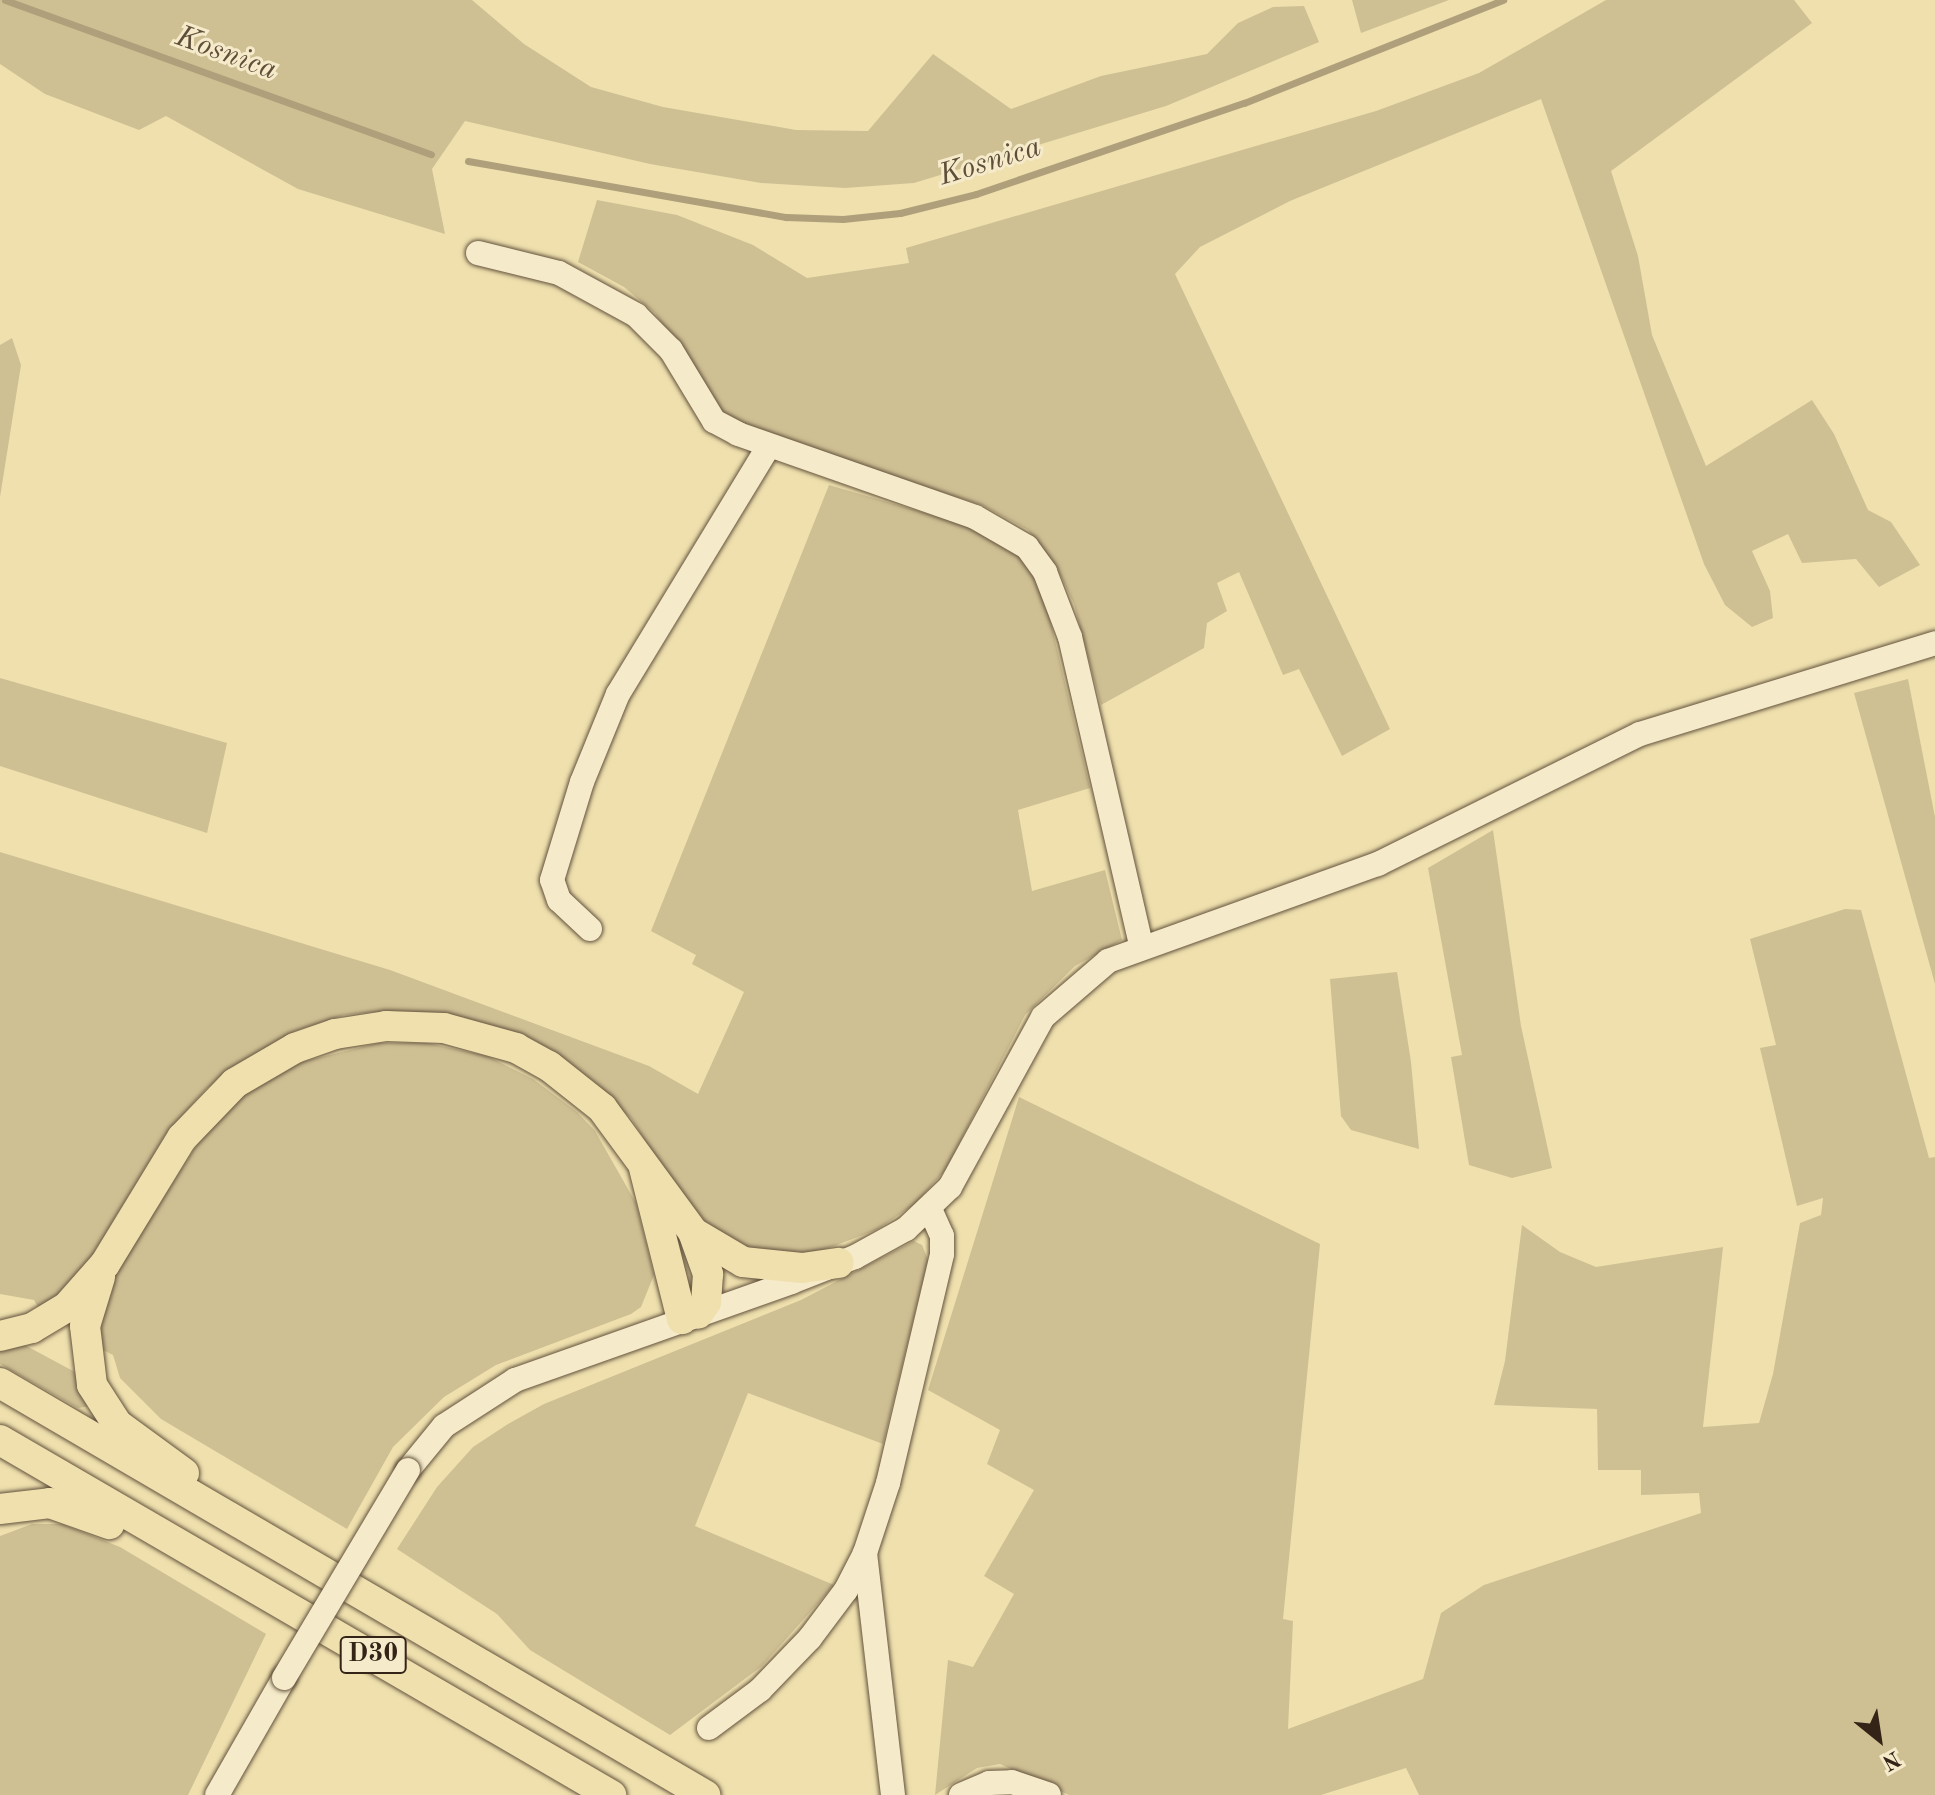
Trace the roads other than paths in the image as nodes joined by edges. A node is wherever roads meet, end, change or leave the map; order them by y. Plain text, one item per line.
1 (478, 253) dead end
2 (769, 446) junction
3 (1935, 643) edge
4 (590, 929) dead end
5 (1141, 945) junction
6 (643, 1162) junction
7 (930, 1209) junction
8 (693, 1232) junction
9 (839, 1263) junction
10 (105, 1264) junction
11 (690, 1316) junction
12 (0, 1336) edge
13 (0, 1383) edge
14 (0, 1440) edge
15 (0, 1509) edge
16 (214, 1509) junction
17 (865, 1553) junction
18 (206, 1557) junction
19 (709, 1728) dead end
20 (217, 1795) edge
21 (611, 1795) edge
22 (705, 1795) edge
23 (893, 1795) edge
24 (961, 1795) edge
25 (1049, 1795) edge

1 - 2 street
2 - 4 street
2 - 5 street
3 - 5 street
5 - 7 street
6 - 8 main road
6 - 10 main road
6 - 11 main road
7 - 9 street
7 - 17 street
8 - 9 main road
8 - 11 main road
9 - 11 street
10 - 12 main road
10 - 16 main road
11 - 20 street, bridge
13 - 16 main road, D30
14 - 18 main road, D30
15 - 18 main road
16 - 22 main road, D30
17 - 19 street
17 - 23 street
18 - 21 main road, D30
24 - 25 street

